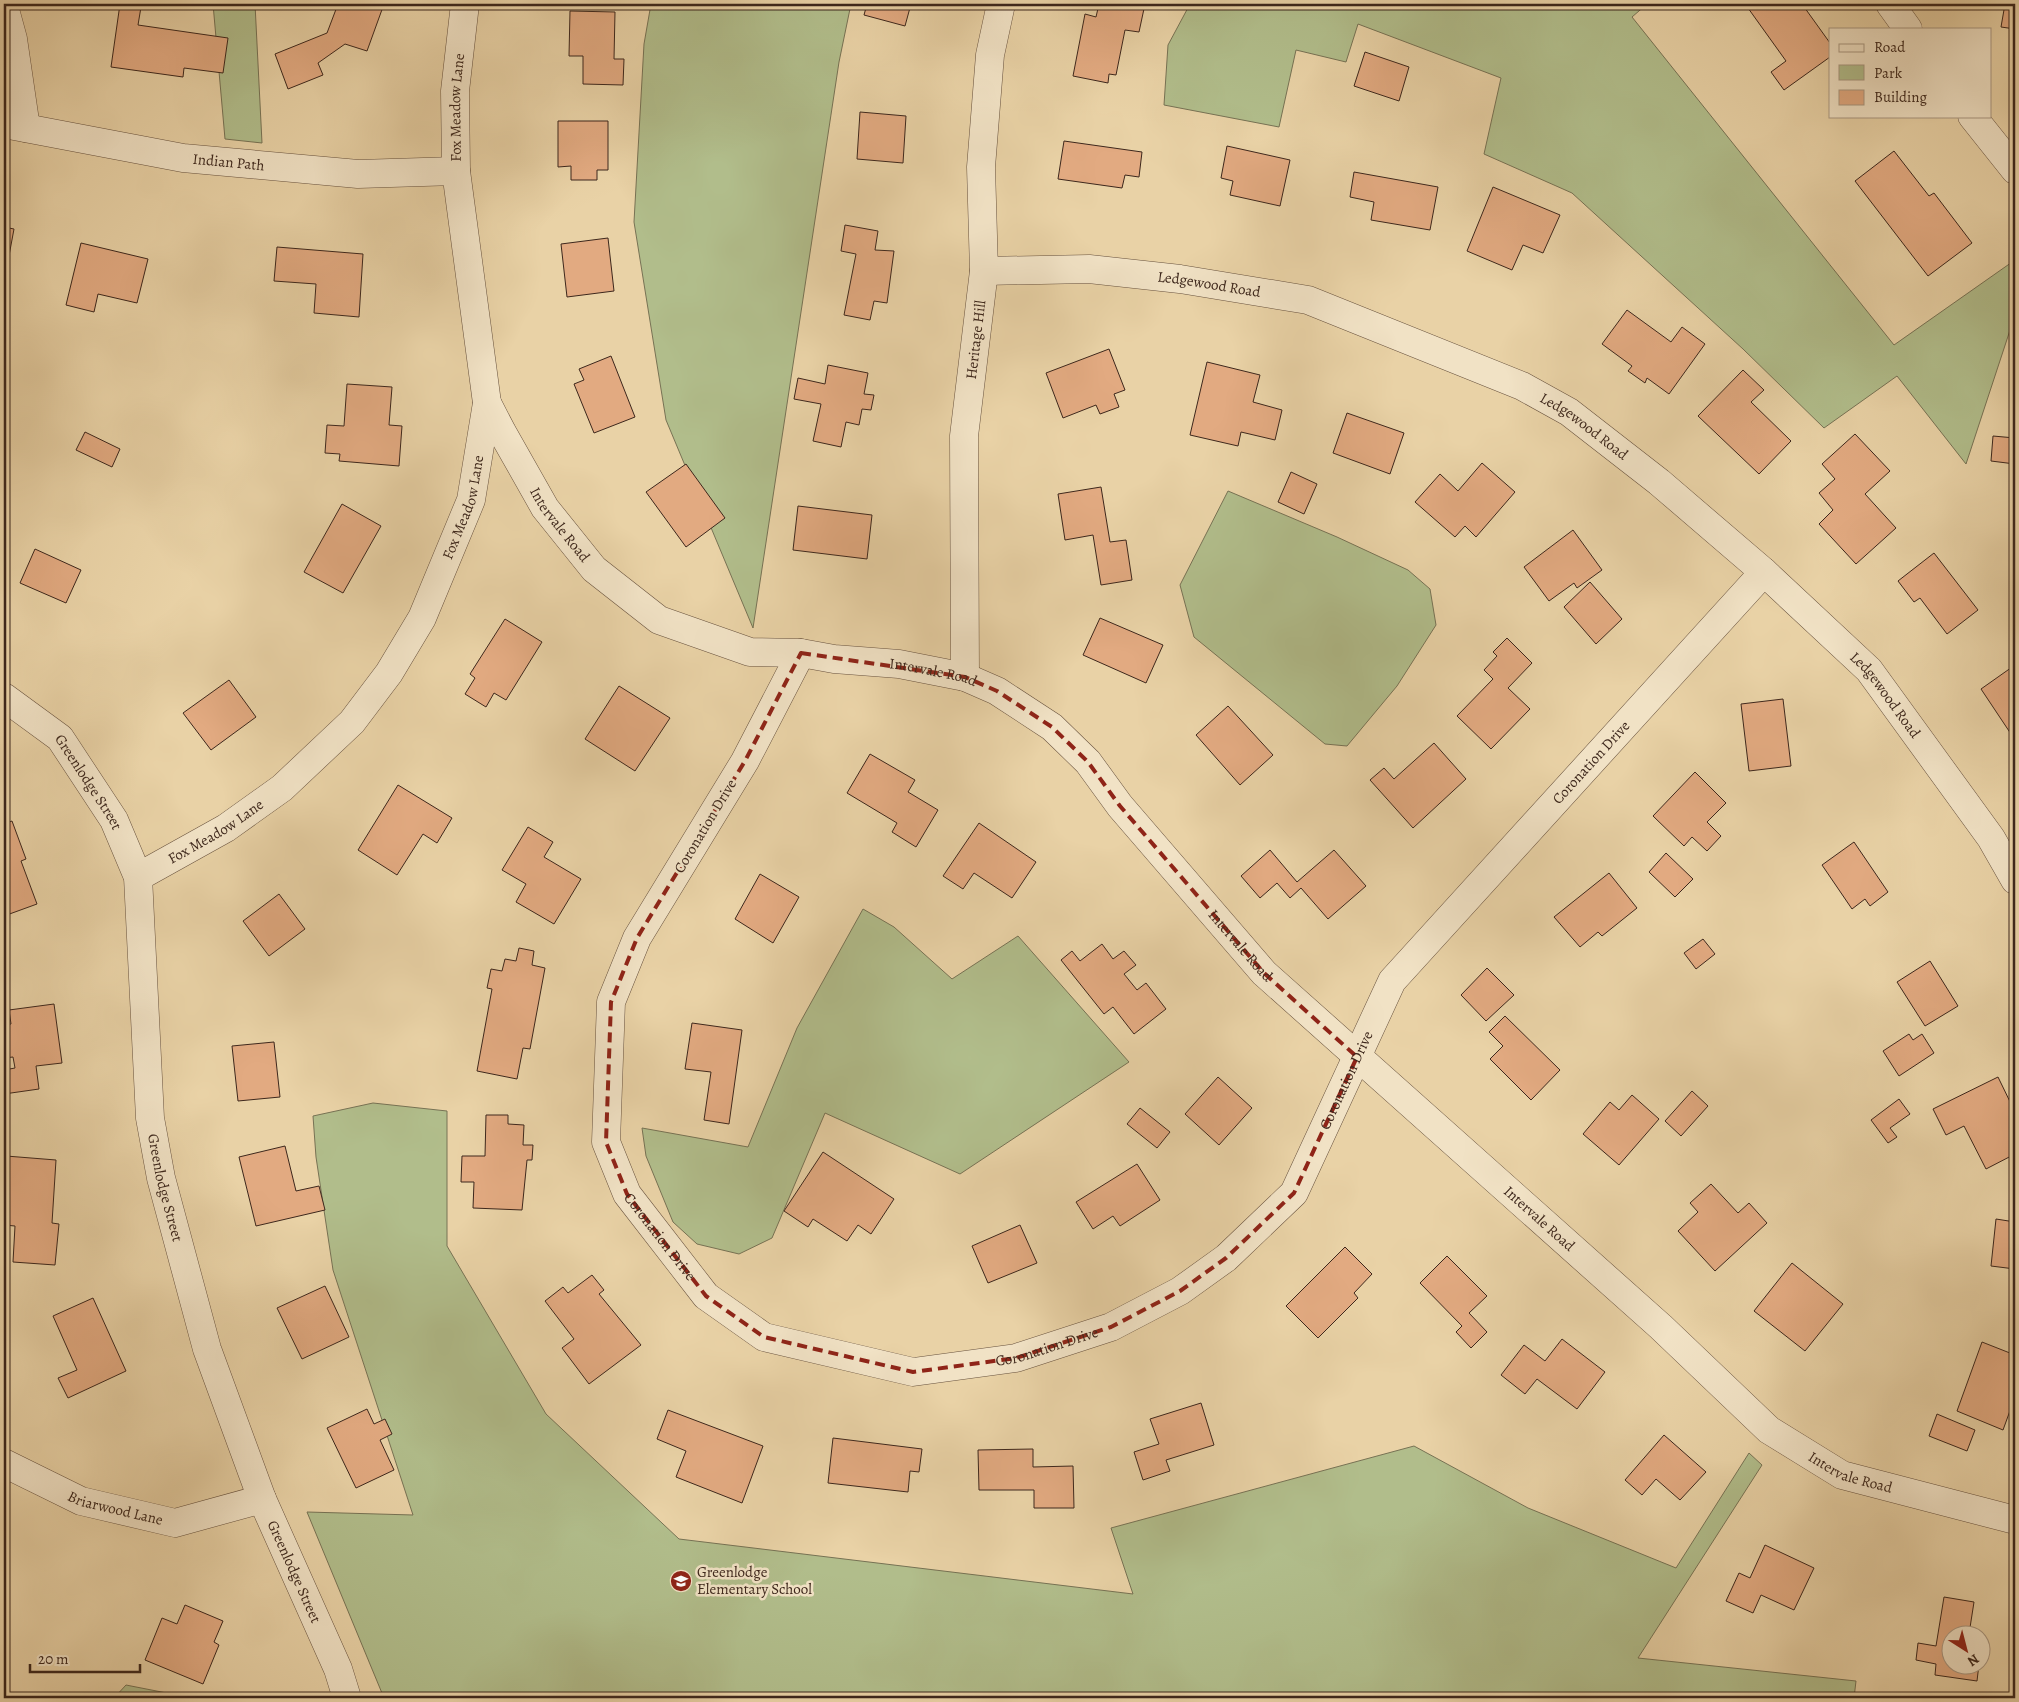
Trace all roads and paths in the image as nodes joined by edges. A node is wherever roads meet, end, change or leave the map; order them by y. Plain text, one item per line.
1 (465, 4) edge
2 (1000, 4) edge
3 (1890, 4) edge
4 (4, 6) edge
5 (1907, 28) edge
6 (1974, 118) edge
7 (15, 126) edge
8 (456, 170) junction
9 (2015, 170) edge
10 (984, 271) junction
11 (487, 403) junction
12 (1764, 572) junction
13 (801, 653) junction
14 (965, 677) junction
15 (4, 697) edge
16 (138, 877) junction
17 (2015, 880) edge
18 (1357, 1057) junction
19 (4, 1463) edge
20 (262, 1499) junction
21 (2015, 1520) edge
22 (347, 1698) edge

1 - 8 street, Fox Meadow Lane
2 - 10 street, Heritage Hill
3 - 5 street
4 - 7 street
6 - 9 street
7 - 8 street, Indian Path
8 - 11 street, Fox Meadow Lane
10 - 12 street, Ledgewood Road
10 - 14 street, Heritage Hill
11 - 13 street, Intervale Road
11 - 16 street, Fox Meadow Lane
12 - 17 street, Ledgewood Road
12 - 18 street, Coronation Drive
13 - 14 street, Intervale Road
13 - 18 street, Coronation Drive
14 - 18 street, Intervale Road
15 - 16 street, Greenlodge Street
16 - 20 street, Greenlodge Street
18 - 21 street, Intervale Road
19 - 20 street, Briarwood Lane
20 - 22 street, Greenlodge Street

